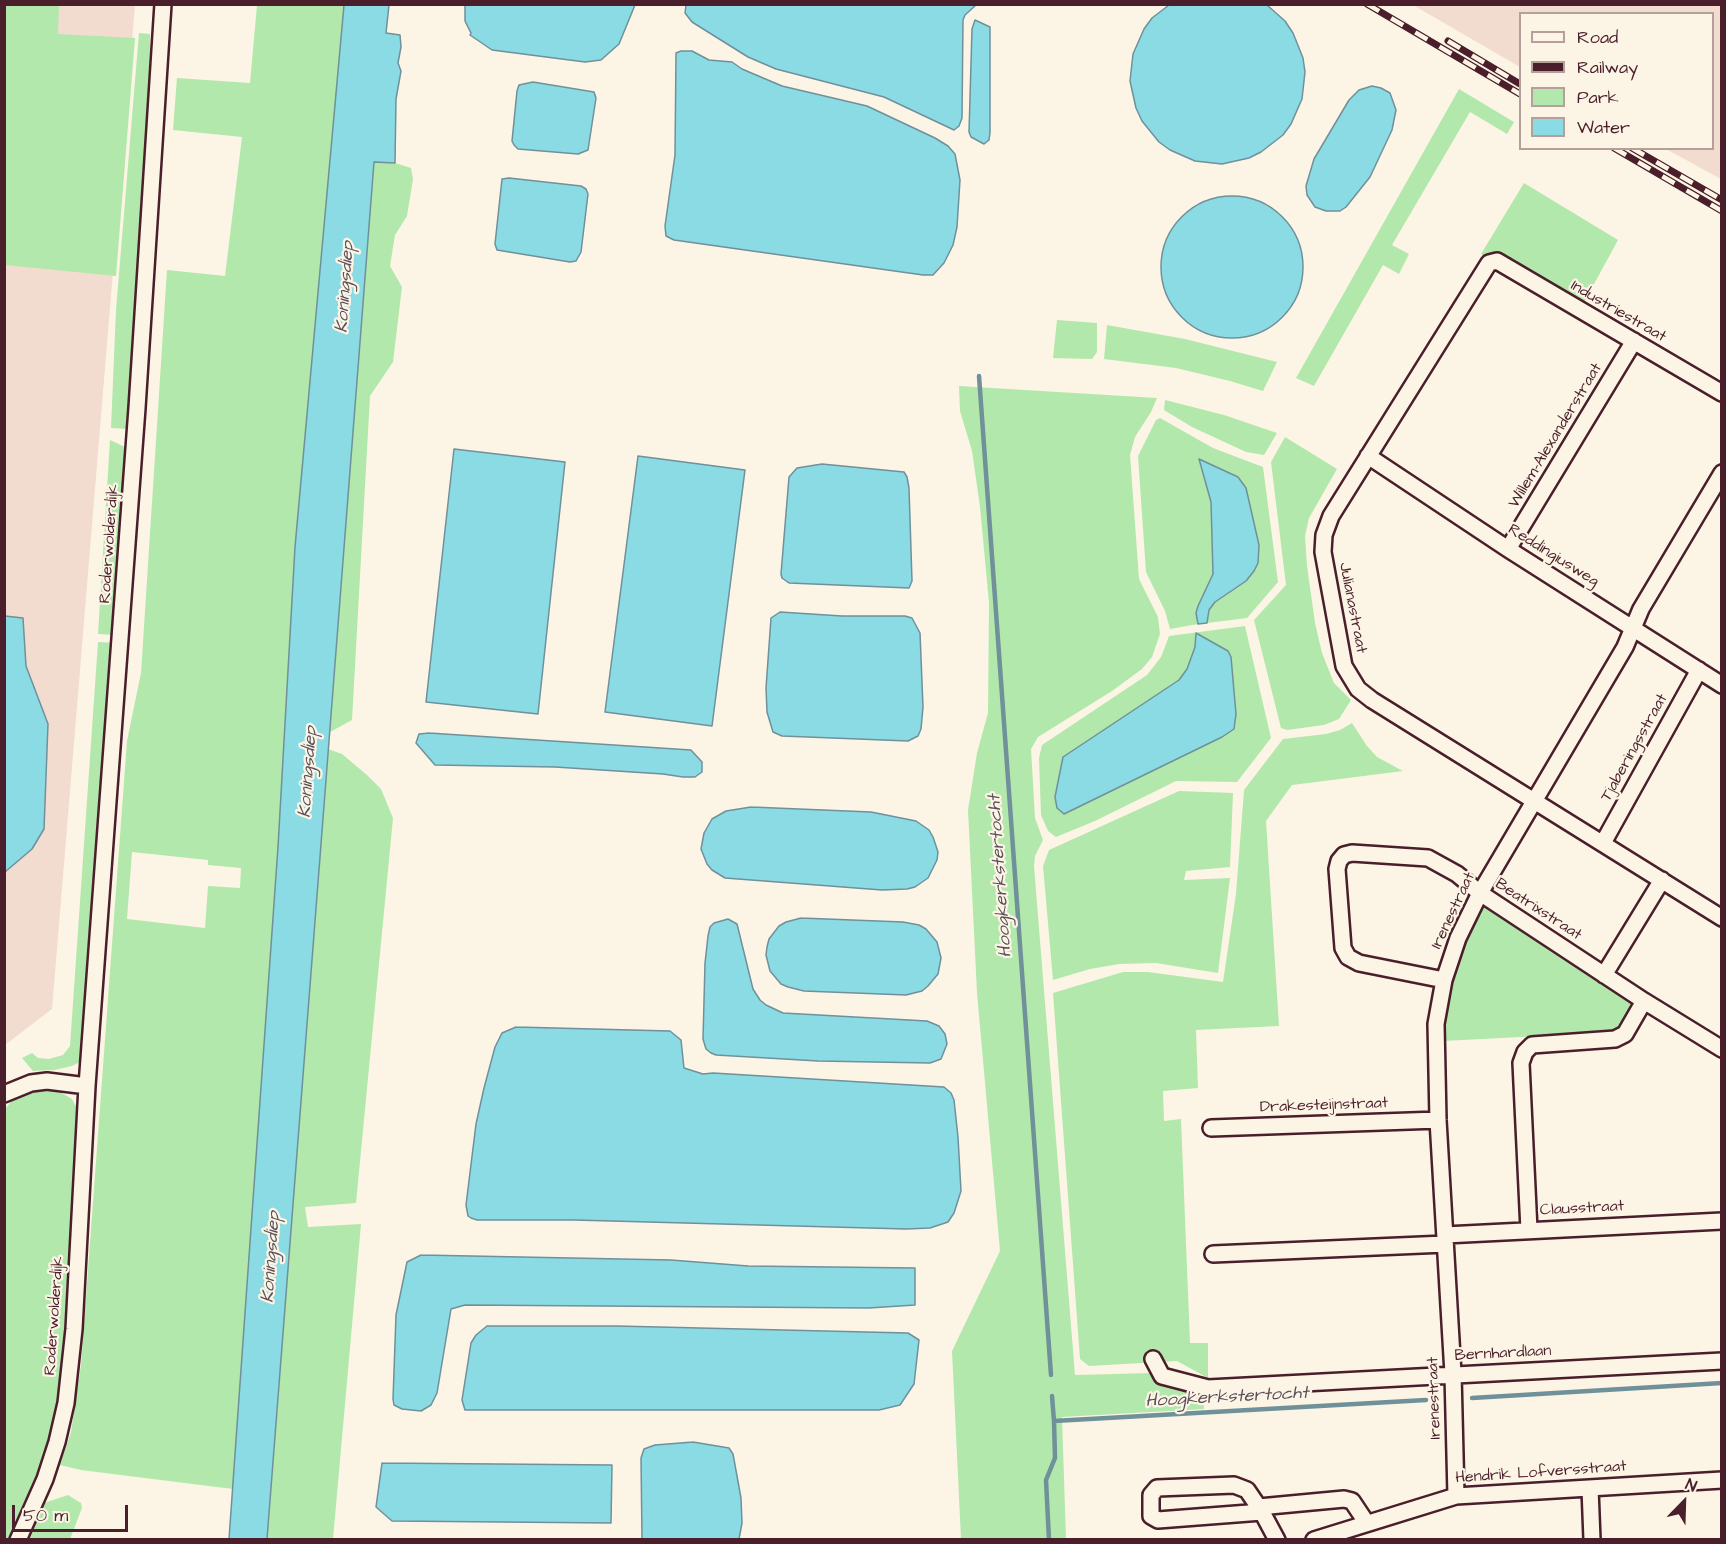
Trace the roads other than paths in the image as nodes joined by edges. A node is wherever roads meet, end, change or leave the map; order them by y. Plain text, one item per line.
1 (163, 4) edge
2 (1497, 261) joint
3 (1634, 342) junction
4 (1722, 393) edge
5 (1368, 456) junction
6 (1722, 473) edge
7 (1508, 549) junction
8 (1633, 628) junction
9 (1699, 670) junction
10 (1722, 685) edge
11 (1533, 800) junction
12 (1603, 843) junction
13 (1662, 880) junction
14 (1480, 893) junction
15 (1722, 918) edge
16 (1604, 975) junction
17 (1444, 980) junction
18 (1644, 1002) junction
19 (1722, 1048) edge
20 (87, 1086) junction
21 (4, 1094) edge
22 (1438, 1120) junction
23 (1211, 1128) dead end
24 (1722, 1221) edge
25 (1529, 1230) junction
26 (1445, 1240) junction
27 (1213, 1254) dead end
28 (1153, 1359) dead end
29 (1722, 1361) edge
30 (1453, 1374) junction
31 (1722, 1480) edge
32 (1590, 1488) junction
33 (1456, 1496) junction
34 (1260, 1509) junction
35 (1366, 1522) junction
36 (18, 1539) edge
37 (1277, 1539) edge
38 (1314, 1539) edge
39 (1592, 1539) edge

1 - 20 street, Roderwolderdijk
2 - 3 street, Industriestraat
2 - 5 street, Julianastraat
3 - 4 street, Industriestraat
3 - 7 street, Willem-Alexanderstraat
5 - 7 street, Reddingiusweg
5 - 11 street, Julianastraat
6 - 8 street, Irenestraat
7 - 8 street, Reddingiusweg
8 - 9 street, Reddingiusweg
8 - 11 street, Irenestraat
9 - 10 street, Reddingiusweg
9 - 12 street, Tjaberingsstraat
11 - 12 street, Julianastraat
11 - 14 street, Irenestraat
12 - 13 street, Julianastraat
13 - 15 street, Julianastraat
13 - 16 street
14 - 16 street, Beatrixstraat
14 - 17 street, Irenestraat
14 - 17 street, Beatrixstraat
16 - 18 street, Beatrixstraat
17 - 22 street, Irenestraat
18 - 19 street, Beatrixstraat
18 - 25 street
20 - 21 street
20 - 36 street, Roderwolderdijk
22 - 23 street, Drakesteijnstraat
22 - 26 street, Irenestraat
24 - 25 street, Clausstraat
25 - 26 street, Clausstraat
26 - 27 street, Clausstraat
26 - 30 street, Irenestraat
28 - 30 street, Bernhardlaan
29 - 30 street, Bernhardlaan
30 - 33 street, Irenestraat
31 - 32 street, Hendrik Lofversstraat
32 - 33 street, Hendrik Lofversstraat
32 - 39 street
33 - 35 street, Hendrik Lofversstraat
34 - 34 street
34 - 35 street
34 - 37 street
35 - 38 street, Hendrik Lofversstraat

